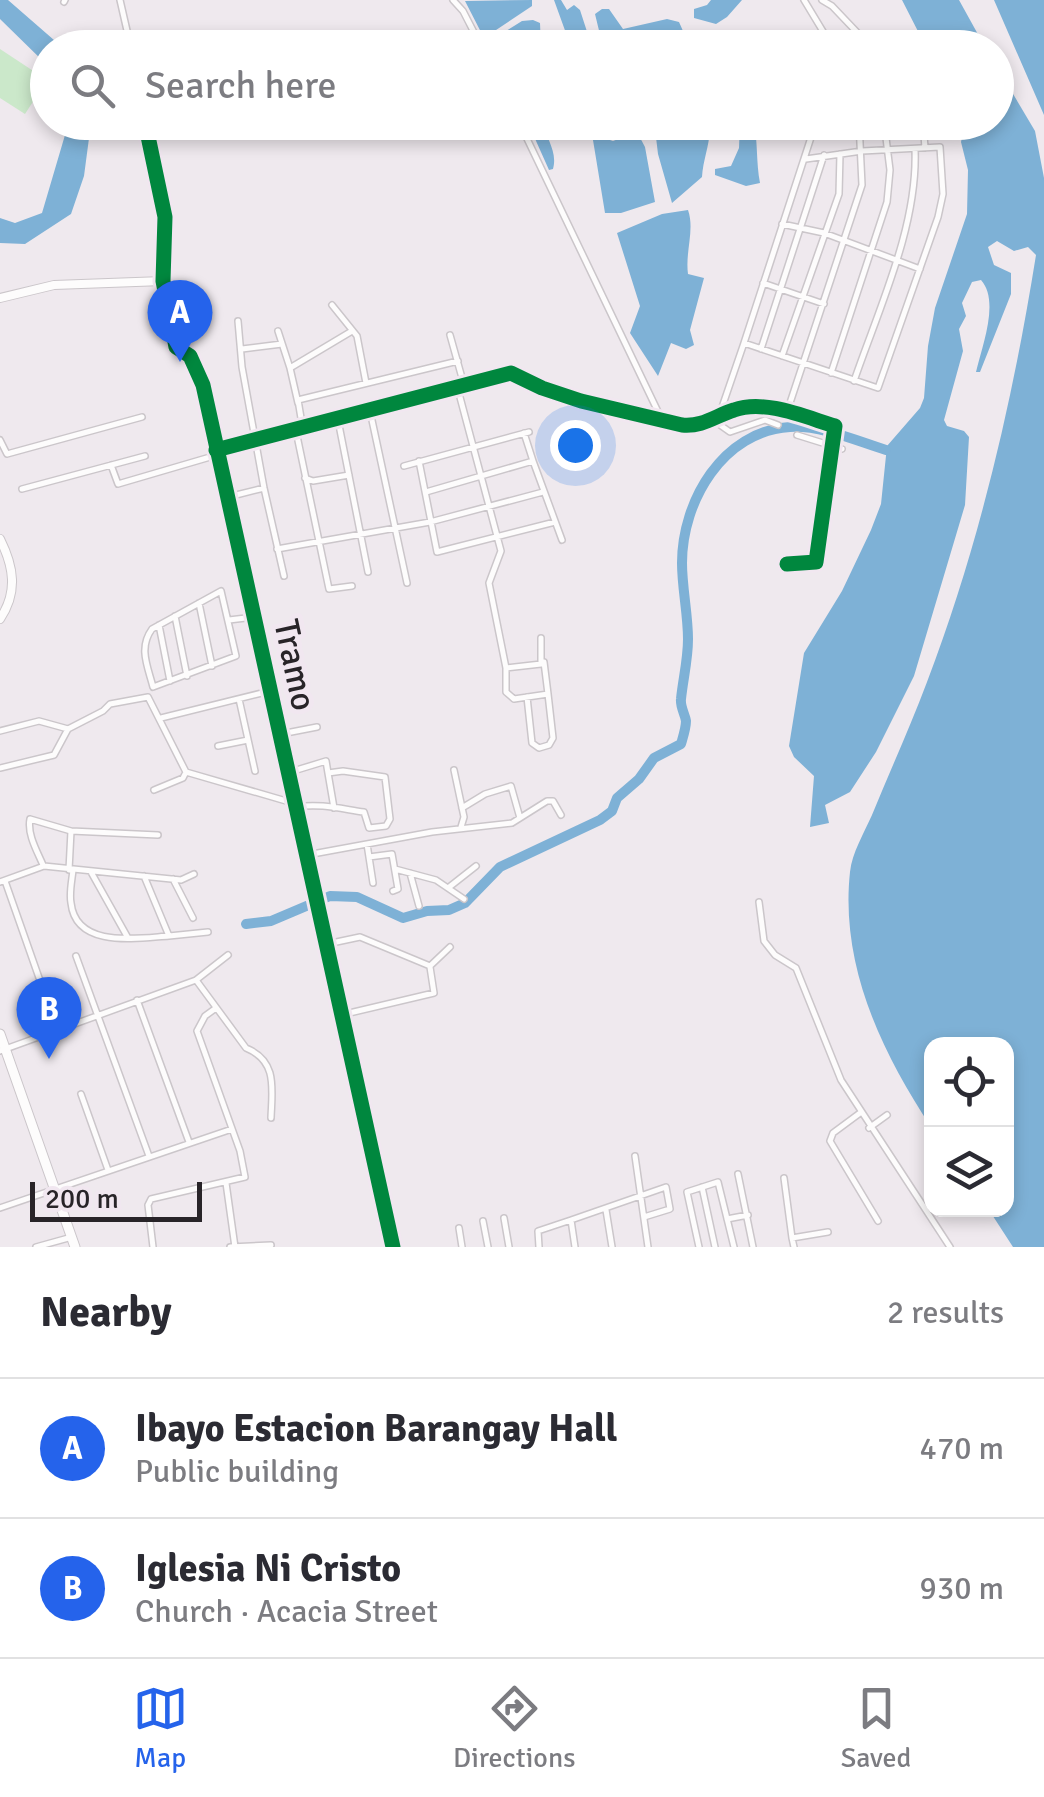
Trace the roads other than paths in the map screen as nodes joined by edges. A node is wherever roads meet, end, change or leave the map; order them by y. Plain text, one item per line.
1 (120, 0) edge
2 (454, 0) edge
3 (804, 0) edge
4 (822, 0) edge
5 (127, 30) edge
6 (473, 30) edge
7 (822, 30) edge
8 (856, 30) edge
9 (149, 140) edge
10 (528, 140) edge
11 (811, 140) edge
12 (861, 140) edge
13 (887, 140) edge
14 (924, 140) edge
15 (925, 148) junction
16 (915, 149) junction
17 (888, 150) junction
18 (862, 151) junction
19 (840, 154) junction
20 (824, 155) junction
21 (806, 159) junction
22 (782, 224) junction
23 (800, 229) junction
24 (824, 233) junction
25 (844, 240) junction
26 (871, 248) junction
27 (896, 257) junction
28 (920, 269) junction
29 (164, 280) junction
30 (763, 283) junction
31 (780, 290) junction
32 (802, 296) junction
33 (0, 298) edge
34 (824, 304) junction
35 (332, 305) dead end
36 (238, 321) dead end
37 (278, 331) dead end
38 (352, 331) junction
39 (450, 335) dead end
40 (744, 343) junction
41 (282, 344) junction
42 (242, 349) junction
43 (761, 349) junction
44 (782, 356) junction
45 (458, 361) junction
46 (803, 363) junction
47 (290, 368) junction
48 (831, 373) junction
49 (854, 381) junction
50 (366, 383) junction
51 (461, 386) junction
52 (726, 395) junction
53 (298, 403) junction
54 (737, 408) junction
55 (370, 411) junction
56 (787, 412) junction
57 (142, 417) dead end
58 (716, 418) junction
59 (338, 420) junction
60 (662, 420) junction
61 (778, 425) dead end
62 (300, 430) junction
63 (797, 435) dead end
64 (0, 440) edge
65 (256, 441) junction
66 (832, 443) junction
67 (474, 446) junction
68 (842, 449) dead end
69 (216, 453) junction
70 (145, 456) dead end
71 (419, 461) junction
72 (534, 462) junction
73 (112, 465) junction
74 (404, 466) dead end
75 (349, 476) junction
76 (482, 476) junction
77 (306, 478) junction
78 (22, 488) dead end
79 (264, 488) junction
80 (426, 492) junction
81 (543, 492) junction
82 (226, 497) junction
83 (490, 506) junction
84 (430, 522) junction
85 (555, 522) junction
86 (395, 528) junction
87 (360, 534) junction
88 (498, 538) junction
89 (0, 539) edge
90 (562, 540) dead end
91 (318, 541) junction
92 (278, 548) junction
93 (786, 564) dead end
94 (368, 572) dead end
95 (284, 576) dead end
96 (407, 583) dead end
97 (352, 586) dead end
98 (198, 603) junction
99 (175, 616) junction
100 (254, 617) junction
101 (0, 619) edge
102 (230, 620) junction
103 (159, 625) junction
104 (542, 638) dead end
105 (544, 658) junction
106 (212, 666) junction
107 (506, 668) junction
108 (187, 676) junction
109 (170, 682) junction
110 (154, 688) junction
111 (270, 691) junction
112 (548, 694) junction
113 (148, 696) junction
114 (527, 696) junction
115 (239, 698) junction
116 (161, 718) junction
117 (317, 727) dead end
118 (68, 729) junction
119 (0, 731) edge
120 (279, 735) junction
121 (248, 740) junction
122 (218, 746) dead end
123 (0, 768) edge
124 (454, 770) dead end
125 (255, 771) dead end
126 (186, 772) junction
127 (287, 773) junction
128 (328, 774) junction
129 (154, 790) dead end
130 (294, 805) junction
131 (334, 808) junction
132 (462, 808) junction
133 (561, 815) dead end
134 (520, 818) junction
135 (462, 827) junction
136 (71, 831) junction
137 (158, 835) dead end
138 (367, 844) junction
139 (307, 855) junction
140 (369, 857) junction
141 (44, 866) junction
142 (476, 866) dead end
143 (71, 870) junction
144 (395, 870) junction
145 (91, 872) junction
146 (410, 873) junction
147 (194, 874) dead end
148 (144, 876) junction
149 (173, 879) junction
150 (2, 881) edge
151 (373, 883) dead end
152 (448, 888) junction
153 (393, 891) dead end
154 (464, 899) dead end
155 (759, 902) dead end
156 (419, 906) dead end
157 (193, 918) dead end
158 (208, 932) dead end
159 (169, 936) junction
160 (128, 938) junction
161 (326, 944) junction
162 (450, 947) dead end
163 (228, 955) dead end
164 (76, 956) dead end
165 (430, 966) junction
166 (196, 980) junction
167 (137, 1000) junction
168 (216, 1008) junction
169 (97, 1014) junction
170 (341, 1015) junction
171 (58, 1029) junction
172 (0, 1034) edge
173 (3, 1050) edge
174 (81, 1094) dead end
175 (860, 1113) junction
176 (887, 1116) dead end
177 (270, 1118) dead end
178 (869, 1128) junction
179 (232, 1129) junction
180 (189, 1142) junction
181 (149, 1156) junction
182 (635, 1156) dead end
183 (108, 1170) junction
184 (738, 1174) dead end
185 (784, 1178) dead end
186 (226, 1183) junction
187 (702, 1187) junction
188 (54, 1190) junction
189 (641, 1195) junction
190 (0, 1208) edge
191 (606, 1210) junction
192 (748, 1216) junction
193 (644, 1217) junction
194 (504, 1218) dead end
195 (727, 1219) junction
196 (571, 1220) junction
197 (483, 1221) dead end
198 (878, 1221) dead end
199 (458, 1228) dead end
200 (828, 1232) dead end
201 (792, 1238) junction
202 (73, 1242) edge
203 (271, 1245) edge
204 (36, 1247) edge
205 (153, 1247) edge
206 (233, 1247) edge
207 (393, 1247) edge
208 (462, 1247) edge
209 (488, 1247) edge
210 (510, 1247) edge
211 (540, 1247) edge
212 (576, 1247) edge
213 (612, 1247) edge
214 (648, 1247) edge
215 (699, 1247) edge
216 (715, 1247) edge
217 (734, 1247) edge
218 (753, 1247) edge
219 (794, 1247) edge
220 (950, 1247) edge

1 - 5 street
2 - 6 street
3 - 7 street
4 - 8 street
9 - 29 street
10 - 60 street
11 - 21 street
12 - 18 street
13 - 17 street
14 - 15 street
15 - 16 street
15 - 28 street
16 - 17 street
16 - 27 street
17 - 18 street
17 - 26 street
18 - 19 street
18 - 25 street
19 - 20 street
19 - 24 street
20 - 21 street
20 - 23 street
21 - 22 street
22 - 23 street
22 - 30 street
23 - 24 street
23 - 31 street
24 - 25 street
24 - 32 street
25 - 26 street
25 - 34 street
26 - 27 street
26 - 48 street
27 - 28 street
27 - 49 street
28 - 49 street
29 - 33 street
29 - 69 street, Tramo
30 - 31 street
30 - 40 street
31 - 32 street
31 - 43 street
32 - 34 street
32 - 44 street
34 - 46 street
35 - 38 street
36 - 42 street
37 - 41 street
38 - 47 street
38 - 50 street
39 - 45 street
40 - 43 street
40 - 52 street
41 - 42 street
41 - 47 street
42 - 65 street
43 - 44 street
44 - 46 street
45 - 50 street
45 - 51 street
46 - 48 street
46 - 56 street
47 - 53 street
48 - 49 street
50 - 53 street
51 - 55 street
51 - 60 street
51 - 67 street
52 - 54 street
52 - 58 street
53 - 62 street
54 - 56 street
54 - 58 street
55 - 59 street
55 - 86 street
56 - 66 street
57 - 64 street
58 - 60 street
58 - 61 street
59 - 62 street
59 - 75 street
62 - 65 street
62 - 77 street
63 - 66 street
65 - 69 street
65 - 79 street
66 - 68 street
66 - 93 street
67 - 71 street
67 - 72 street
67 - 76 street
69 - 73 street
69 - 82 street, Tramo
70 - 73 street
71 - 74 street
71 - 80 street
72 - 76 street
72 - 81 street
73 - 78 street
75 - 77 street
75 - 87 street
76 - 80 street
76 - 83 street
77 - 91 street
79 - 82 street
79 - 92 street
80 - 84 street
81 - 83 street
81 - 85 street
82 - 100 street, Tramo
83 - 84 street
83 - 88 street
84 - 86 street
84 - 88 street
85 - 88 street
85 - 90 street
86 - 87 street
86 - 96 street
87 - 91 street
87 - 94 street
88 - 107 street
89 - 101 street
91 - 92 street
91 - 97 street
92 - 95 street
98 - 99 street
98 - 102 street
98 - 106 street
99 - 103 street
99 - 108 street
100 - 102 street
100 - 111 street, Tramo
102 - 106 street
103 - 109 street
103 - 110 street
104 - 105 street
105 - 107 street
105 - 112 street
106 - 108 street
107 - 114 street
108 - 109 street
109 - 110 street
110 - 113 street
111 - 115 street
111 - 120 street, Tramo
112 - 114 street
112 - 114 street
113 - 116 street
113 - 118 street
115 - 116 street
115 - 121 street
116 - 126 street
117 - 120 street
118 - 119 street
118 - 123 street
120 - 127 street, Tramo
121 - 122 street
121 - 125 street
124 - 132 street
126 - 129 street
126 - 130 street
127 - 128 street
127 - 130 street, Tramo
128 - 131 street
128 - 131 street
130 - 131 street
130 - 139 street, Tramo
132 - 134 street
132 - 135 street
133 - 134 street
134 - 135 street
135 - 138 street
136 - 137 street
136 - 141 street
136 - 143 street
138 - 139 street
138 - 140 street
139 - 161 street, Tramo
140 - 144 street
140 - 151 street
141 - 143 street
141 - 150 street
142 - 152 street
143 - 145 street
143 - 160 street
144 - 146 street
144 - 153 street
145 - 148 street
145 - 160 street
146 - 152 street
146 - 156 street
147 - 149 street
148 - 149 street
148 - 159 street
149 - 157 street
150 - 171 street
152 - 154 street
155 - 175 street
158 - 159 street
159 - 160 street
161 - 165 street
161 - 170 street, Tramo
162 - 165 street
163 - 166 street
164 - 169 street
165 - 170 street
166 - 167 street
166 - 168 street
167 - 169 street
167 - 180 street
168 - 177 street
168 - 179 street
169 - 171 street
169 - 181 street
170 - 207 street, Tramo
171 - 173 street
172 - 173 main road
173 - 188 main road
174 - 183 street
175 - 178 street
175 - 198 street
176 - 178 street
178 - 220 street
179 - 180 street
179 - 186 street
180 - 181 street
181 - 183 street
182 - 189 street
183 - 188 street
184 - 192 street
185 - 201 street
186 - 205 street
186 - 206 street
187 - 195 street
187 - 215 street
187 - 216 street
188 - 190 street
188 - 202 main road
189 - 191 street
189 - 193 street
189 - 193 street
191 - 196 street
191 - 213 street
192 - 195 street
192 - 218 street
193 - 214 street
194 - 210 street
195 - 217 street
196 - 211 street
196 - 212 street
197 - 209 street
199 - 208 street
200 - 201 street
201 - 219 street
202 - 204 street
203 - 206 street

